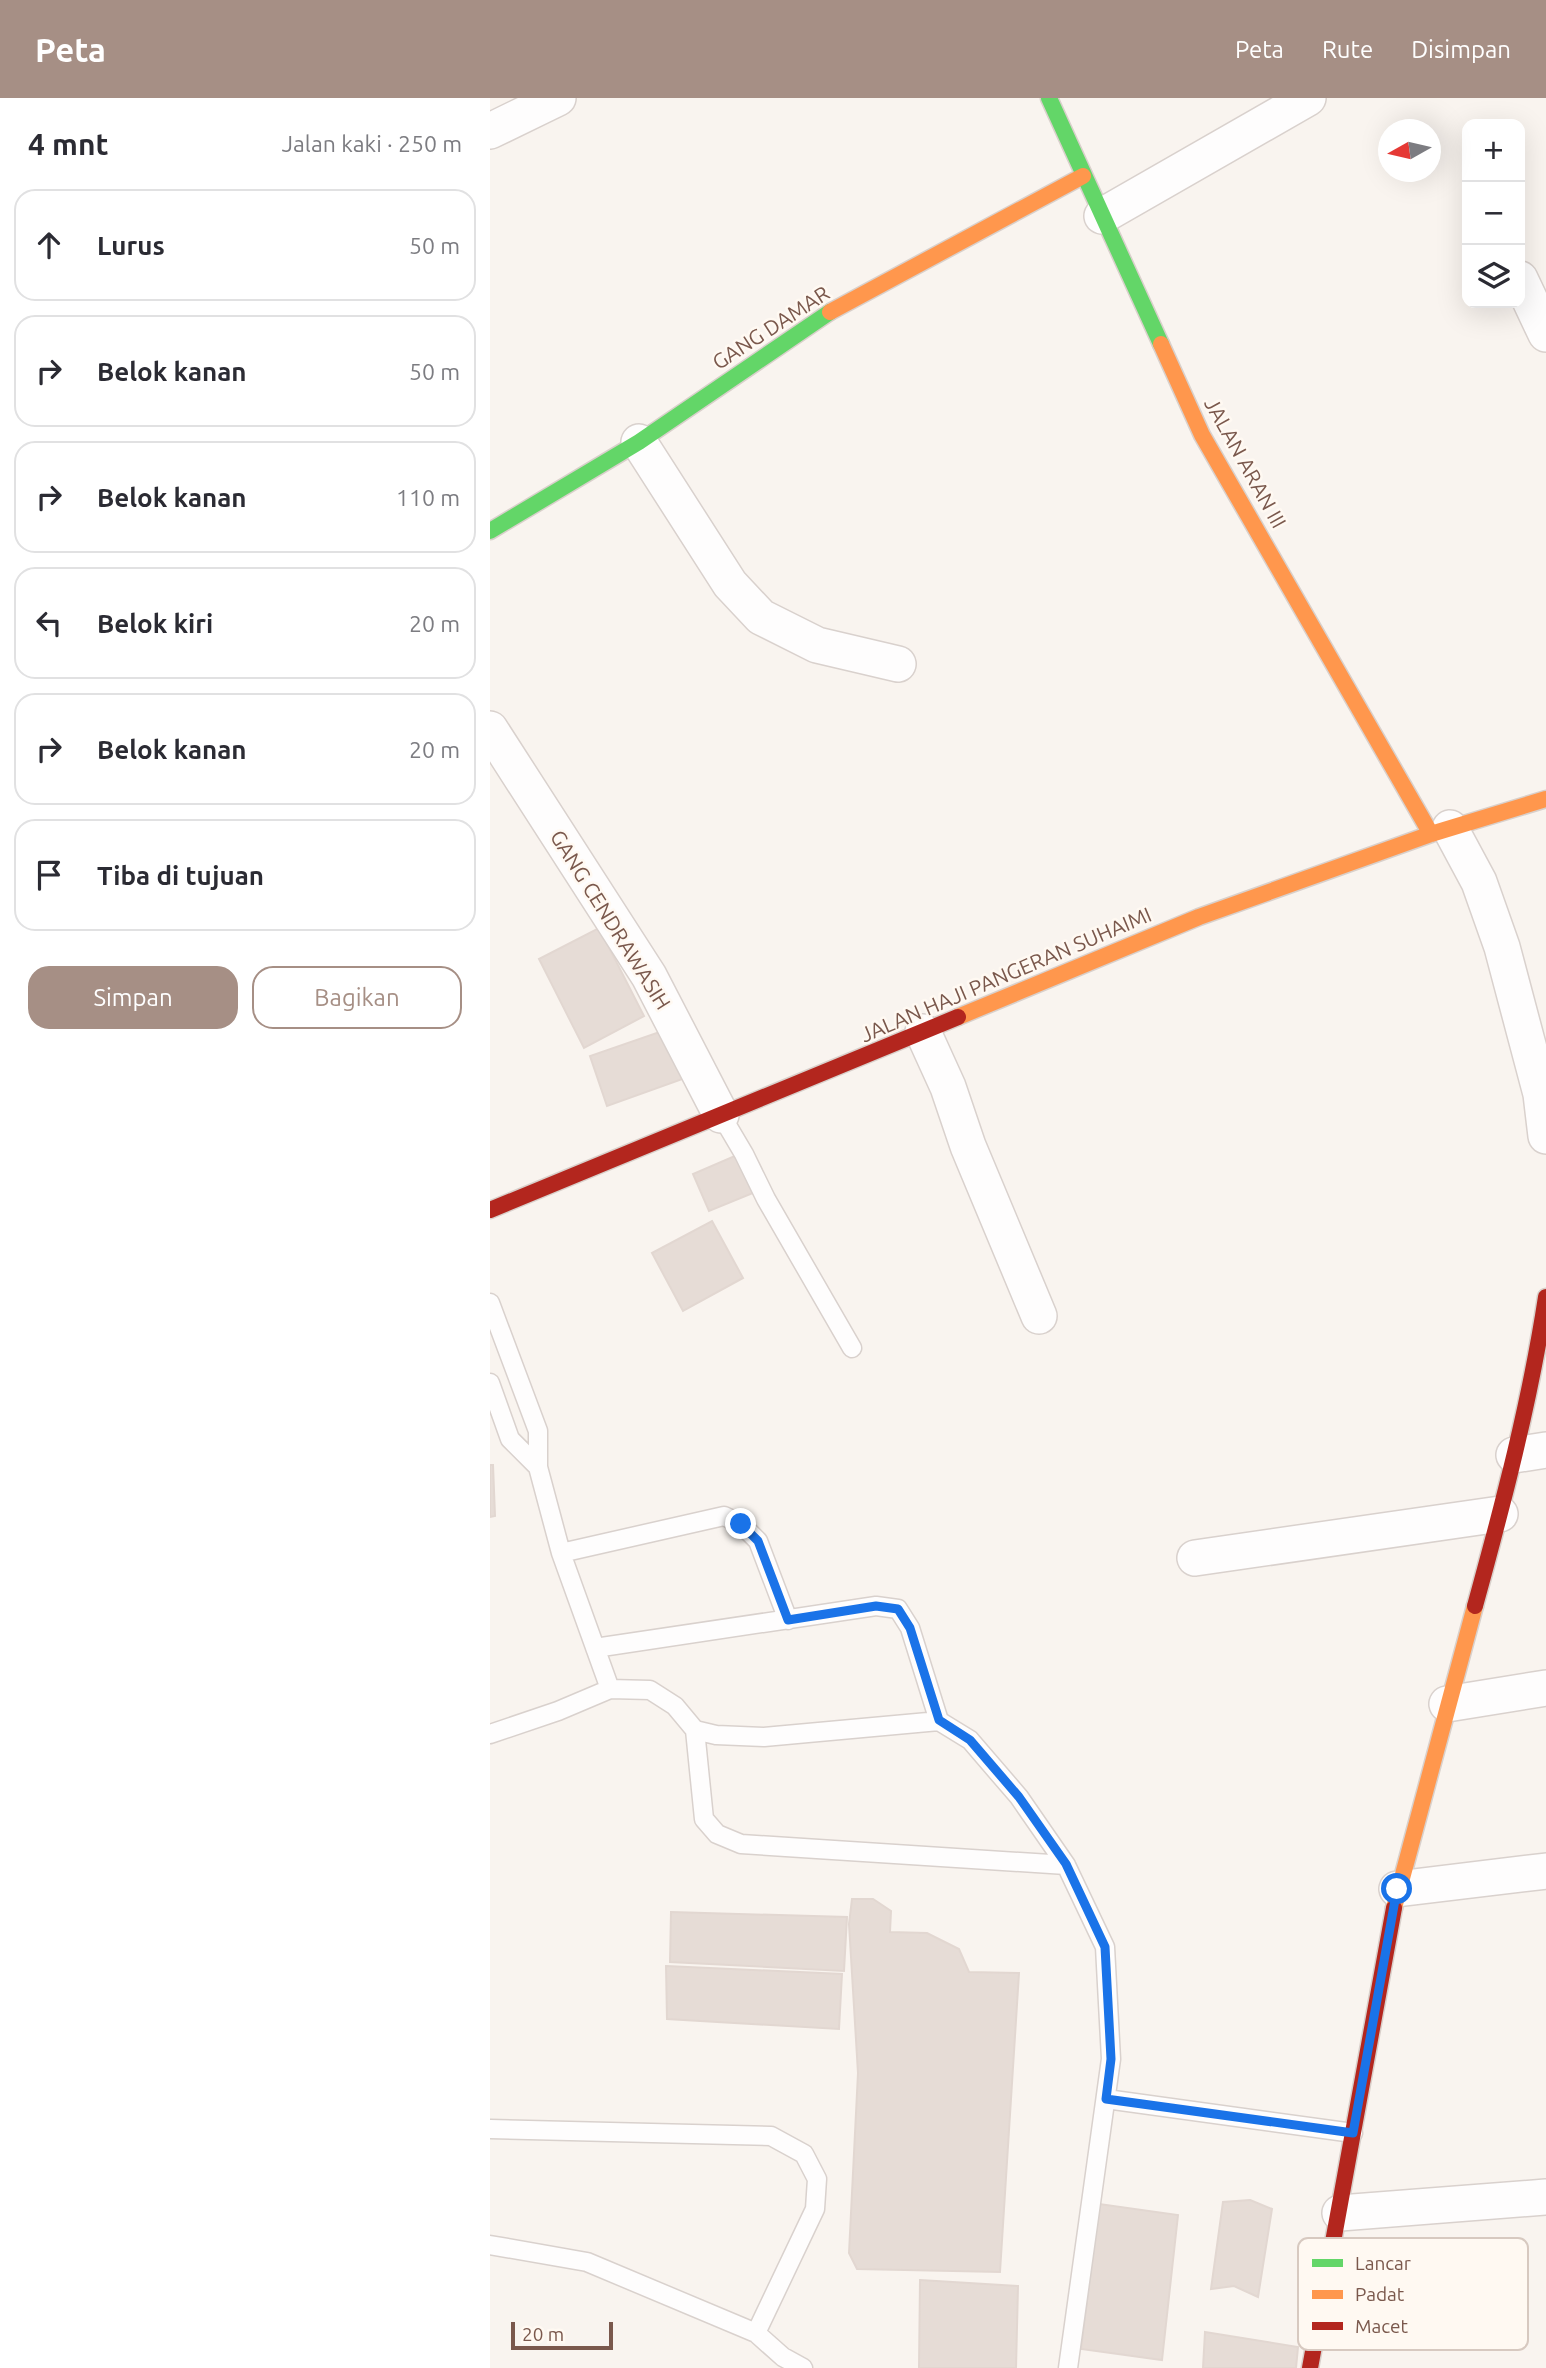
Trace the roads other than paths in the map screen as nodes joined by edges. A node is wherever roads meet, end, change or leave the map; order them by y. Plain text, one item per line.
1 (558, 98) edge
2 (1049, 98) edge
3 (1308, 98) edge
4 (490, 131) edge
5 (1083, 176) junction
6 (1102, 216) junction
7 (1525, 290) edge
8 (1546, 334) edge
9 (639, 442) junction
10 (490, 531) edge
11 (898, 664) dead end
12 (490, 729) edge
13 (1546, 799) edge
14 (1440, 831) junction
15 (923, 1032) junction
16 (721, 1115) junction
17 (1546, 1136) edge
18 (490, 1210) edge
19 (1546, 1297) edge
20 (490, 1303) edge
21 (1040, 1316) dead end
22 (852, 1348) dead end
23 (490, 1383) edge
24 (1530, 1453) edge
25 (538, 1467) junction
26 (1500, 1514) junction
27 (561, 1553) junction
28 (1195, 1558) dead end
29 (788, 1620) junction
30 (596, 1648) junction
31 (1546, 1688) edge
32 (610, 1689) junction
33 (1447, 1704) junction
34 (939, 1720) junction
35 (695, 1730) junction
36 (490, 1734) edge
37 (1066, 1864) junction
38 (1546, 1871) edge
39 (1397, 1889) junction
40 (1106, 2099) junction
41 (490, 2129) edge
42 (1353, 2133) junction
43 (1546, 2197) edge
44 (1340, 2213) junction
45 (1335, 2238) edge
46 (490, 2245) edge
47 (756, 2333) junction
48 (1313, 2350) edge
49 (803, 2368) edge
50 (1068, 2368) edge
51 (1310, 2368) edge

1 - 4 street
2 - 5 street, JALAN ARAN III
3 - 6 street
5 - 6 street, JALAN ARAN III
5 - 9 street, GANG DAMAR
6 - 14 street, JALAN ARAN III
7 - 8 street
9 - 10 street, GANG DAMAR
9 - 11 street
12 - 16 street, GANG CENDRAWASIH
13 - 14 street, JALAN HAJI PANGERAN SUHAIMI
14 - 15 street, JALAN HAJI PANGERAN SUHAIMI
14 - 17 street
15 - 16 street, JALAN HAJI PANGERAN SUHAIMI
15 - 21 street
16 - 18 street, JALAN HAJI PANGERAN SUHAIMI
16 - 22 lane
19 - 24 street
20 - 25 lane
23 - 25 lane
24 - 26 street
25 - 27 lane
26 - 28 street
26 - 33 street
27 - 29 lane
27 - 30 lane
29 - 30 lane
29 - 34 lane
30 - 32 lane
31 - 33 street
32 - 35 lane
32 - 36 lane
33 - 39 street
34 - 35 lane
34 - 37 lane
35 - 37 lane
37 - 40 lane
38 - 39 street
39 - 42 street
40 - 42 lane
40 - 50 lane
41 - 47 lane
42 - 44 street
43 - 44 street
44 - 45 street
46 - 47 lane
47 - 49 lane
48 - 51 street

